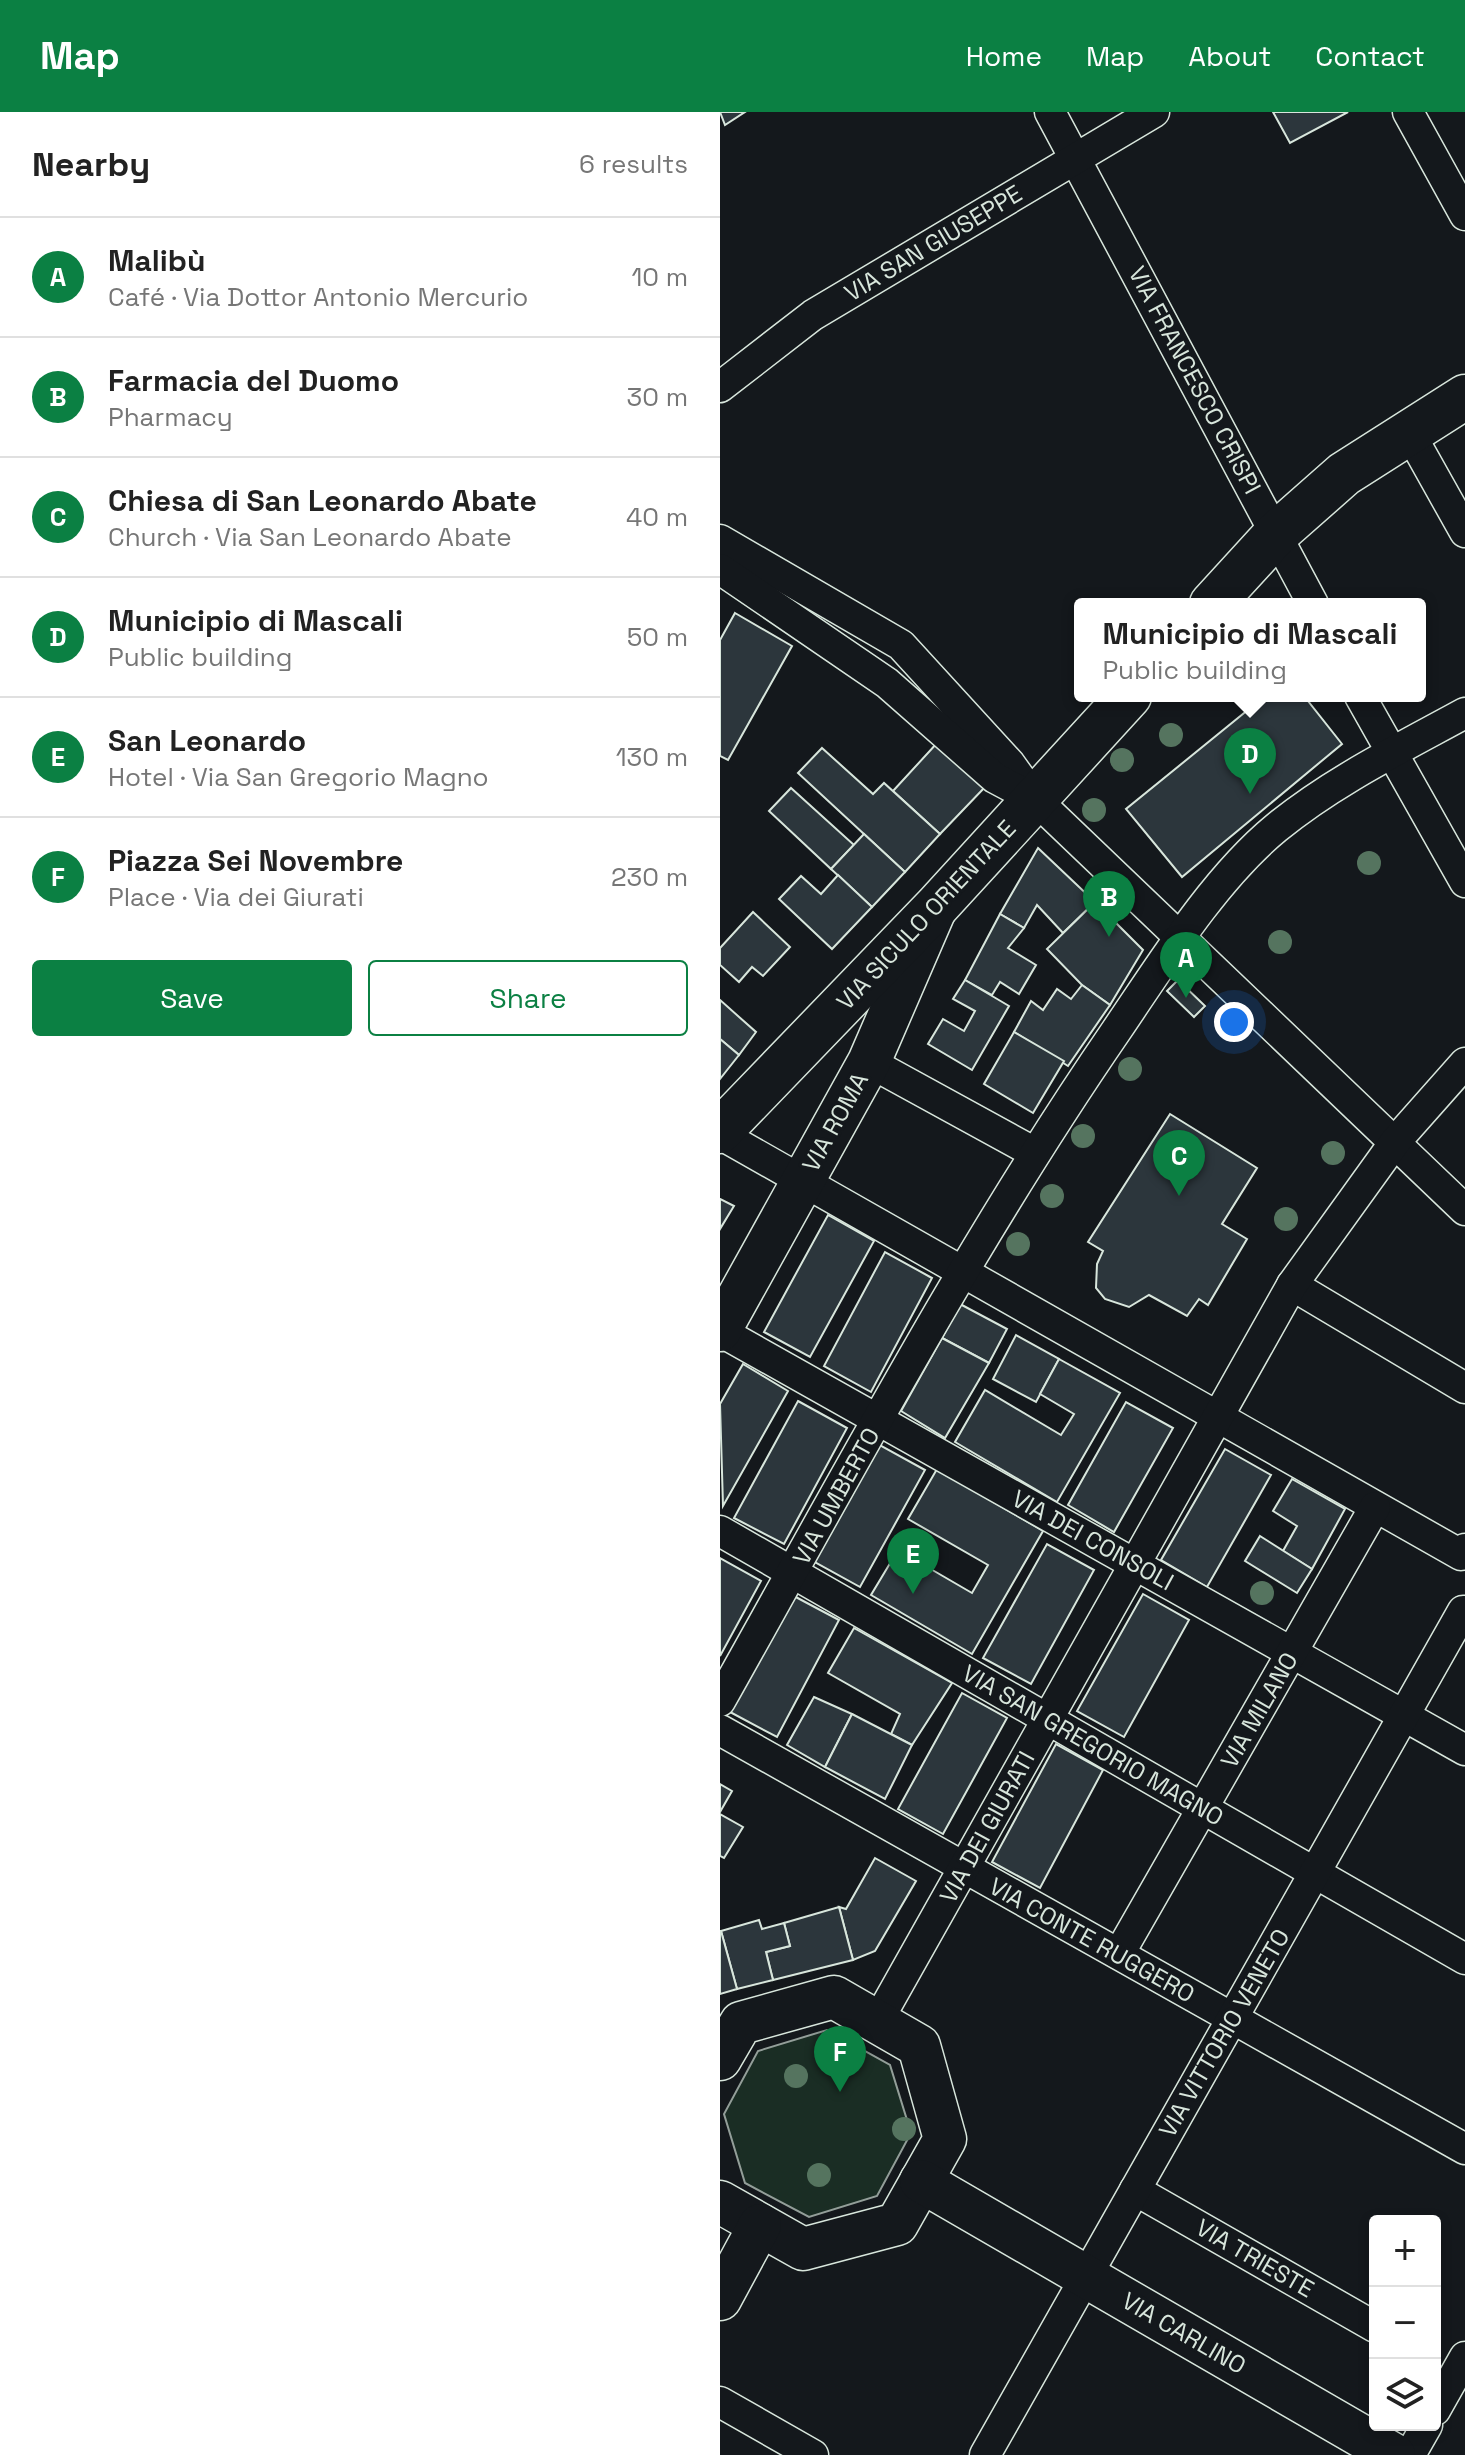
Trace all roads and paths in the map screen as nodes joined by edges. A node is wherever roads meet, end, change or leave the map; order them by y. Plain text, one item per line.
1 (1050, 112) edge
2 (1154, 112) edge
3 (1408, 112) edge
4 (1076, 157) junction
5 (1465, 215) edge
6 (720, 387) edge
7 (1465, 397) edge
8 (1409, 432) junction
9 (1465, 532) edge
10 (1276, 534) junction
11 (720, 540) edge
12 (720, 569) edge
13 (1217, 598) edge
14 (1310, 598) edge
15 (1124, 702) edge
16 (1365, 702) edge
17 (1465, 713) edge
18 (1395, 742) junction
19 (1035, 799) junction
20 (1465, 882) edge
21 (936, 907) junction
22 (1171, 928) junction
23 (869, 1062) junction
24 (1465, 1063) edge
25 (720, 1133) edge
26 (1395, 1142) junction
27 (1025, 1147) junction
28 (803, 1180) junction
29 (1465, 1210) edge
30 (955, 1274) junction
31 (1292, 1285) junction
32 (720, 1331) edge
33 (1465, 1388) edge
34 (879, 1419) junction
35 (1210, 1425) junction
36 (1375, 1507) junction
37 (720, 1531) edge
38 (1463, 1552) edge
39 (1134, 1563) junction
40 (792, 1572) junction
41 (1463, 1611) dead end
42 (1291, 1653) junction
43 (720, 1701) edge
44 (1404, 1715) junction
45 (1047, 1719) junction
46 (720, 1730) edge
47 (1465, 1750) edge
48 (1203, 1808) junction
49 (964, 1867) junction
50 (1315, 1873) junction
51 (1119, 1954) junction
52 (1465, 1959) edge
53 (1232, 2019) junction
54 (877, 2022) junction
55 (720, 2059) edge
56 (1465, 2149) edge
57 (921, 2181) junction
58 (1135, 2190) junction
59 (720, 2202) edge
60 (760, 2225) junction
61 (1086, 2277) junction
62 (726, 2288) edge
63 (1369, 2324) edge
64 (1452, 2364) edge
65 (1441, 2394) edge
66 (720, 2402) edge
67 (1424, 2431) edge
68 (813, 2455) edge
69 (985, 2455) edge
70 (1394, 2455) edge
71 (1410, 2455) edge

1 - 4 street, VIA FRANCESCO CRISPI
2 - 4 street, VIA SAN GIUSEPPE
3 - 5 street
4 - 6 street, VIA SAN GIUSEPPE
4 - 10 street, VIA FRANCESCO CRISPI
7 - 8 main road
8 - 9 street
8 - 10 main road
10 - 13 main road
10 - 14 street, VIA FRANCESCO CRISPI
11 - 19 street
12 - 19 street
15 - 19 main road, VIA SICULO ORIENTALE
16 - 18 street
17 - 18 street
18 - 20 street
18 - 22 street, VIA UMBERTO
19 - 21 main road, VIA SICULO ORIENTALE
19 - 22 street
21 - 23 street, VIA ROMA
21 - 25 main road, VIA SICULO ORIENTALE
22 - 26 street
22 - 27 street, VIA UMBERTO
23 - 27 street
23 - 28 street, VIA ROMA
24 - 26 street, VIA DEI GIURATI
25 - 28 street
26 - 29 street
26 - 31 street, VIA DEI GIURATI
27 - 30 street, VIA UMBERTO
28 - 30 street
28 - 32 street, VIA ROMA
30 - 34 street, VIA UMBERTO
30 - 35 street
31 - 33 street
31 - 35 street, VIA DEI GIURATI
32 - 34 street, VIA DEI CONSOLI
34 - 39 street, VIA DEI CONSOLI
34 - 40 street, VIA UMBERTO
35 - 36 street
35 - 39 street, VIA DEI GIURATI
36 - 38 street
36 - 42 street, VIA MILANO
37 - 40 street, VIA SAN GREGORIO MAGNO
39 - 42 street, VIA DEI CONSOLI
39 - 45 street, VIA DEI GIURATI
40 - 43 street, VIA UMBERTO
40 - 45 street, VIA SAN GREGORIO MAGNO
41 - 44 street, VIA VITTORIO VENETO
42 - 44 street, VIA DEI CONSOLI
42 - 48 street, VIA MILANO
44 - 47 street, VIA DEI CONSOLI
44 - 50 street, VIA VITTORIO VENETO
45 - 48 street, VIA SAN GREGORIO MAGNO
45 - 49 street, VIA DEI GIURATI
46 - 49 street, VIA CONTE RUGGERO
48 - 50 street, VIA SAN GREGORIO MAGNO
48 - 51 street, VIA MILANO
49 - 51 street, VIA CONTE RUGGERO
49 - 54 street, VIA DEI GIURATI
50 - 52 street, VIA SAN GREGORIO MAGNO
50 - 53 street, VIA VITTORIO VENETO
51 - 53 street, VIA CONTE RUGGERO
53 - 56 street, VIA CONTE RUGGERO
53 - 58 street, VIA VITTORIO VENETO
54 - 55 street
54 - 57 street
57 - 60 street
57 - 61 street, VIA CARLINO
58 - 61 street, VIA VITTORIO VENETO
58 - 63 street, VIA TRIESTE
59 - 60 street
60 - 62 street
61 - 69 street, VIA VITTORIO VENETO
61 - 70 street, VIA CARLINO
64 - 65 street
66 - 68 street
67 - 71 street

